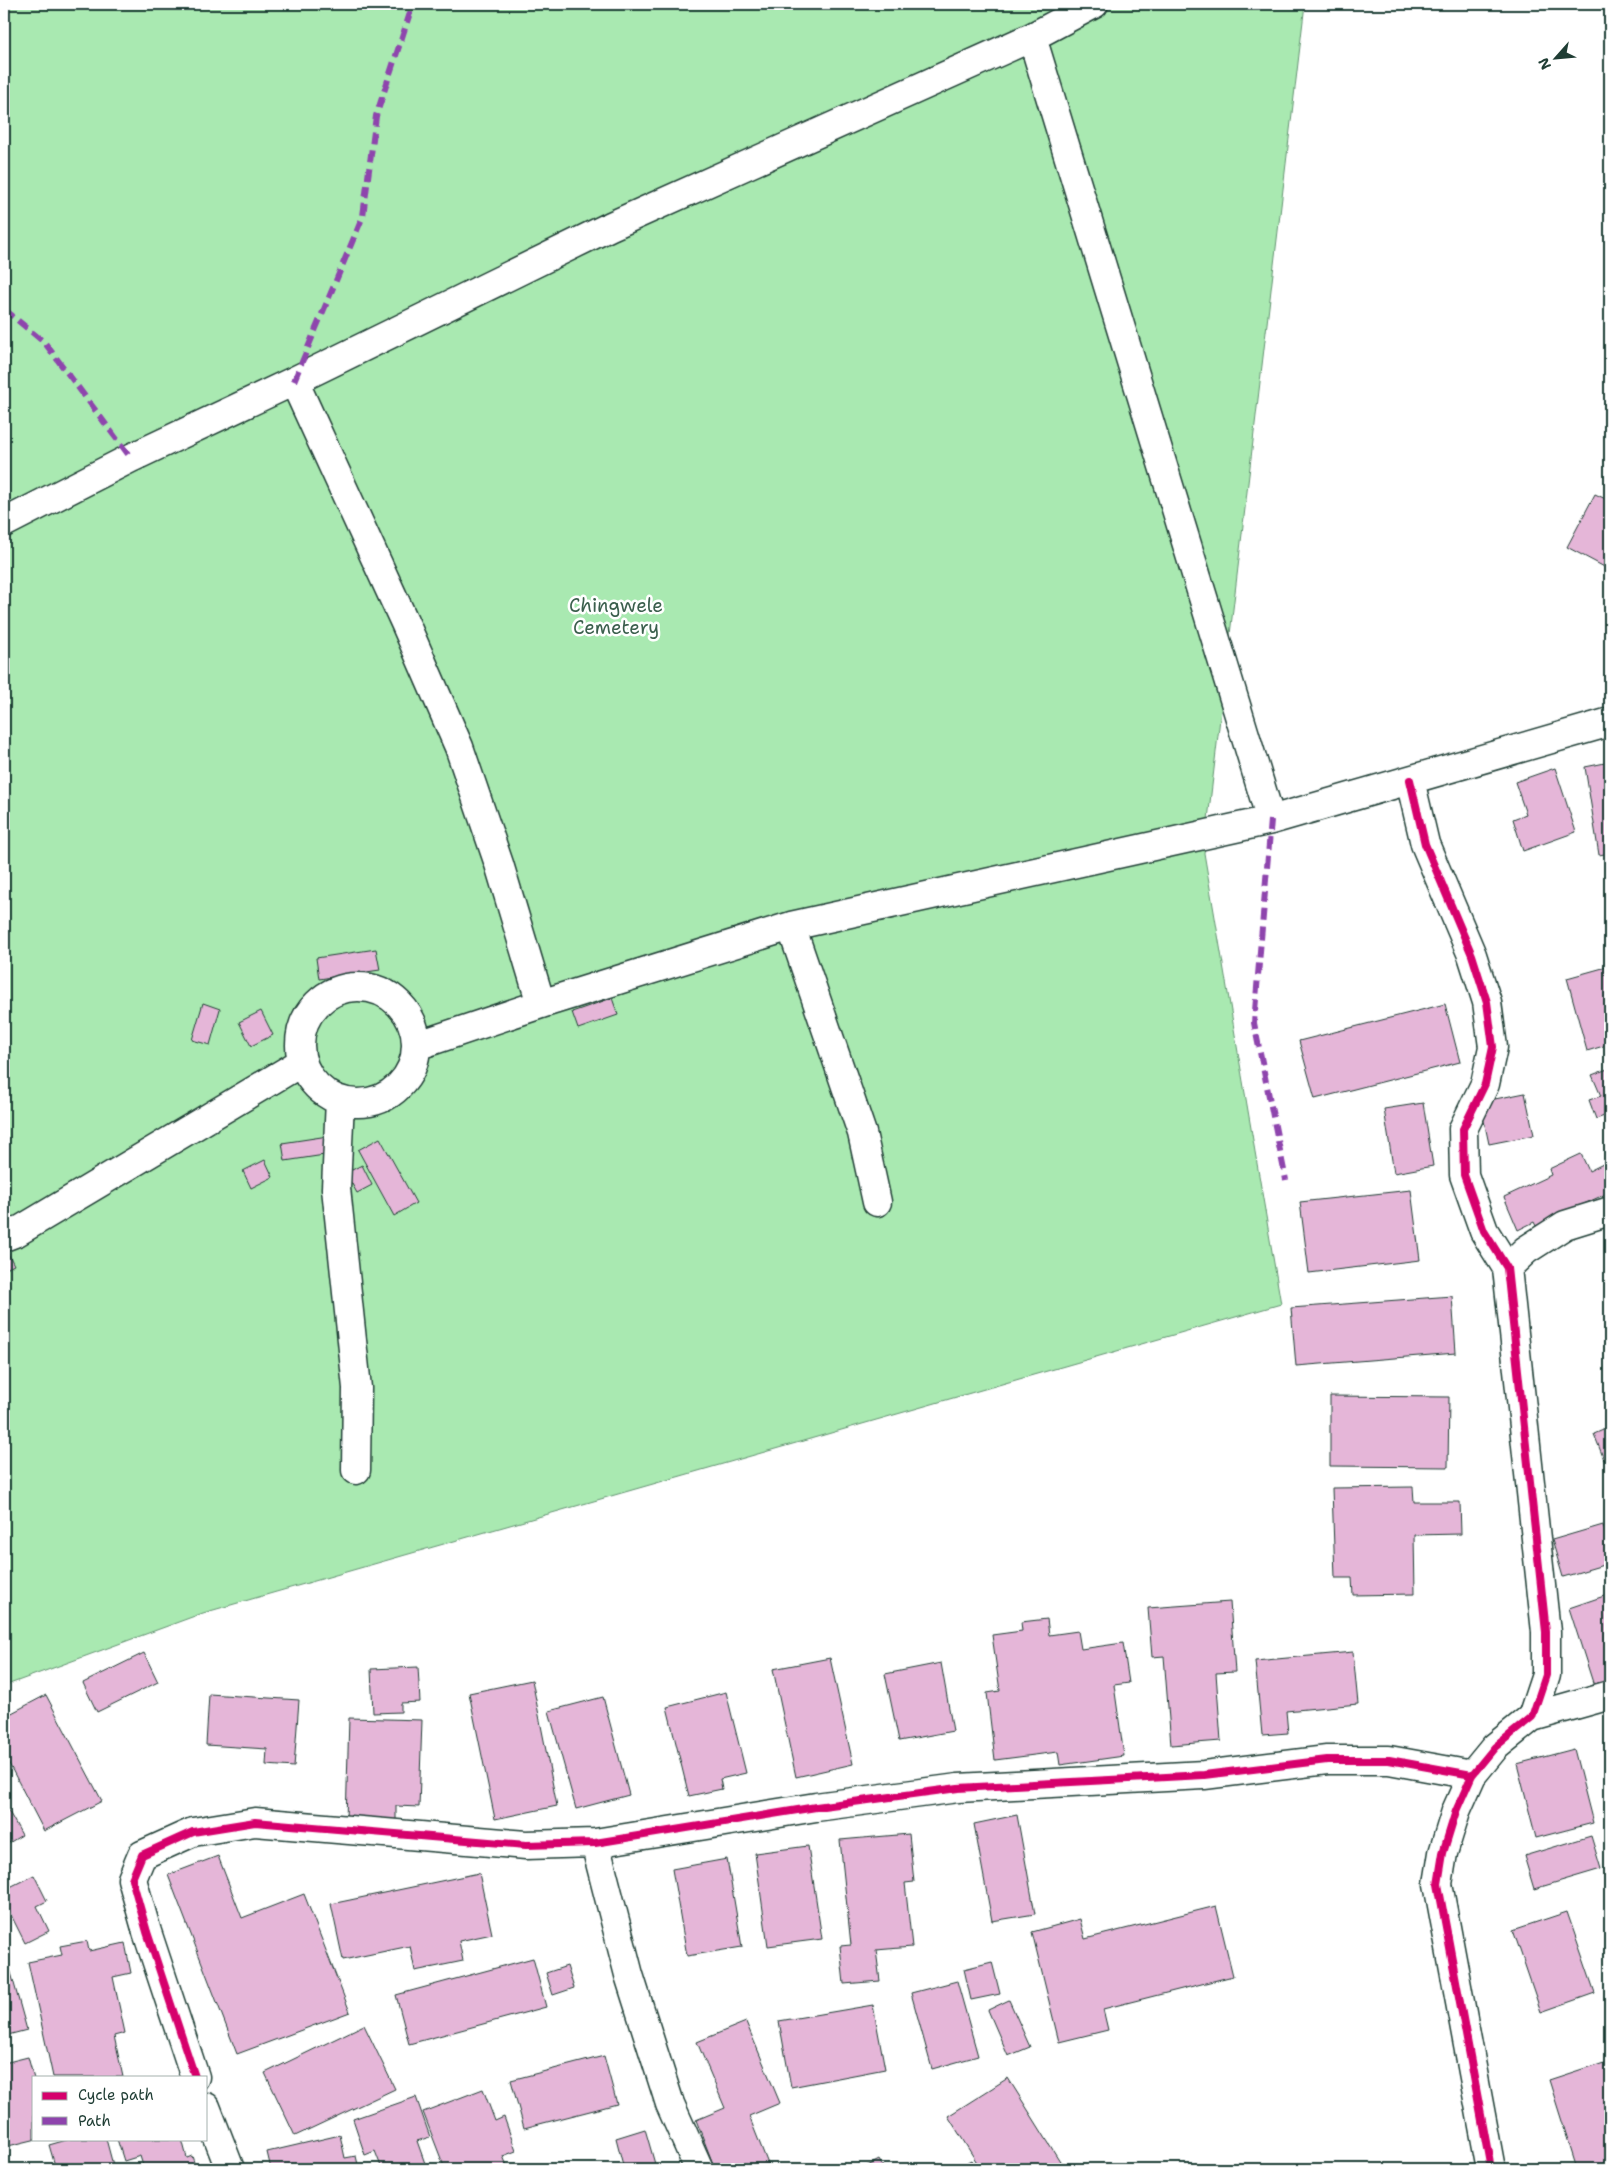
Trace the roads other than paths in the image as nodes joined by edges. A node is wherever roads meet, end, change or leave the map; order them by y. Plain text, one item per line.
1 (1094, 4) edge
2 (1032, 37) junction
3 (294, 381) junction
4 (4, 523) edge
5 (1610, 722) edge
6 (1410, 780) junction
7 (1271, 820) junction
8 (791, 926) junction
9 (541, 1004) junction
10 (416, 1046) junction
11 (302, 1062) junction
12 (340, 1100) junction
13 (877, 1202) dead end
14 (1610, 1212) edge
15 (4, 1237) edge
16 (1507, 1268) junction
17 (356, 1470) dead end
18 (1610, 1695) edge
19 (1532, 1717) junction
20 (1472, 1775) junction
21 (595, 1843) junction
22 (195, 2076) edge
23 (208, 2112) edge
24 (230, 2169) edge
25 (699, 2169) edge
26 (1491, 2169) edge

1 - 2 street
2 - 3 street
2 - 7 street
3 - 4 street
3 - 9 street
5 - 6 street
6 - 7 street
6 - 16 street
7 - 8 street
8 - 9 street
8 - 13 street
9 - 10 street
10 - 11 street
10 - 12 street
11 - 12 street
11 - 15 street
12 - 17 street
14 - 16 street
16 - 19 street
18 - 19 street
19 - 20 street
20 - 21 street
20 - 26 street
21 - 22 street
21 - 25 street
23 - 24 street

